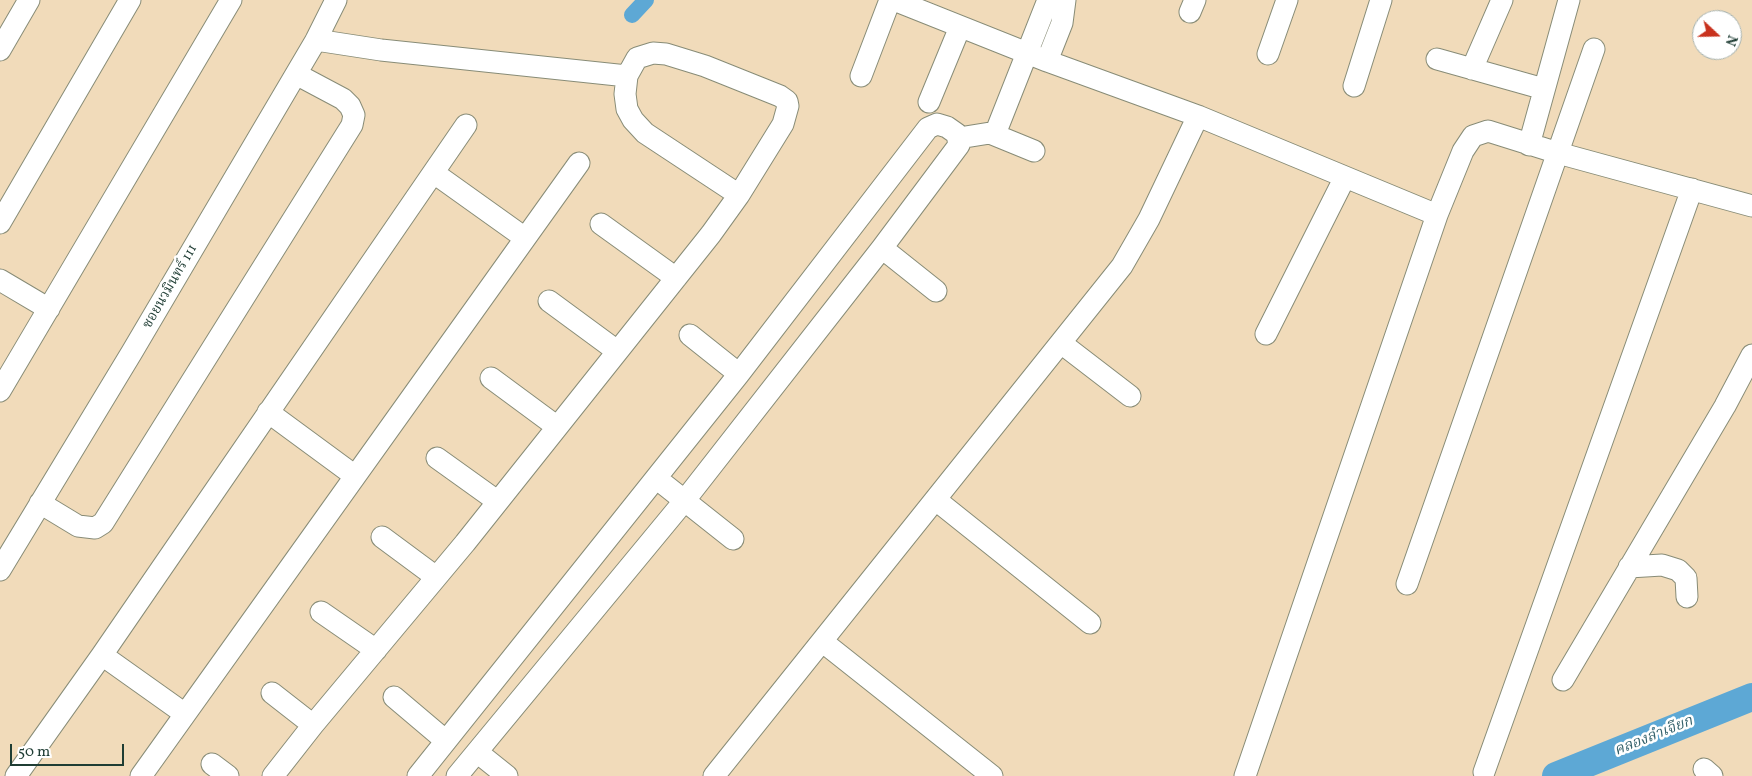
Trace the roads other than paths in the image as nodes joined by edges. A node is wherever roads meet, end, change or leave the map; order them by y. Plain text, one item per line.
1 (29, 0) edge
2 (130, 0) edge
3 (231, 0) edge
4 (336, 0) edge
5 (892, 0) edge
6 (1034, 0) edge
7 (1048, 0) edge
8 (1065, 0) edge
9 (1287, 0) edge
10 (1381, 0) edge
11 (1502, 0) edge
12 (1569, 0) edge
13 (960, 27) junction
14 (316, 40) junction
15 (1594, 49) dead end
16 (0, 50) edge
17 (1021, 51) junction
18 (1268, 54) dead end
19 (1437, 59) dead end
20 (1047, 61) junction
21 (1472, 69) junction
22 (296, 74) junction
23 (627, 76) junction
24 (861, 76) dead end
25 (1354, 86) dead end
26 (1544, 89) junction
27 (929, 102) dead end
28 (1198, 116) junction
29 (466, 125) dead end
30 (997, 129) dead end
31 (959, 138) junction
32 (1529, 145) junction
33 (1034, 151) dead end
34 (1558, 154) junction
35 (579, 163) dead end
36 (434, 173) junction
37 (1345, 177) junction
38 (1692, 189) junction
39 (739, 195) junction
40 (1752, 206) edge
41 (1437, 215) junction
42 (0, 223) edge
43 (601, 224) dead end
44 (525, 238) junction
45 (882, 248) junction
46 (676, 278) junction
47 (0, 280) edge
48 (936, 291) dead end
49 (549, 301) dead end
50 (49, 309) junction
51 (1266, 334) dead end
52 (690, 335) dead end
53 (1060, 343) junction
54 (617, 350) junction
55 (1752, 355) edge
56 (739, 374) junction
57 (491, 378) dead end
58 (0, 391) edge
59 (1743, 394) edge
60 (1130, 396) dead end
61 (268, 412) junction
62 (556, 426) junction
63 (437, 458) dead end
64 (355, 476) junction
65 (656, 478) junction
66 (497, 500) junction
67 (684, 500) junction
68 (936, 500) junction
69 (40, 503) junction
70 (382, 537) dead end
71 (733, 539) dead end
72 (1628, 567) junction
73 (0, 570) edge
74 (436, 578) junction
75 (1407, 584) dead end
76 (1687, 597) dead end
77 (321, 612) dead end
78 (1090, 623) dead end
79 (823, 642) junction
80 (376, 650) junction
81 (102, 655) junction
82 (1563, 680) dead end
83 (272, 693) dead end
84 (394, 697) dead end
85 (185, 714) junction
86 (313, 725) junction
87 (446, 741) junction
88 (477, 752) junction
89 (1484, 772) dead end
90 (16, 776) edge
91 (141, 776) edge
92 (274, 776) edge
93 (418, 776) edge
94 (457, 776) edge
95 (507, 776) edge
96 (716, 776) edge
97 (992, 776) edge
98 (1245, 776) edge

1 - 16 street
2 - 42 street
3 - 50 street
4 - 14 street, ซอยนวมินทร์ 111
5 - 13 street
5 - 24 street
6 - 17 street
7 - 17 street
8 - 20 street
9 - 18 street
10 - 25 street
11 - 21 street
12 - 26 street
13 - 17 street
13 - 27 street
14 - 22 street, ซอยนวมินทร์ 111
14 - 23 street
15 - 34 street
17 - 20 street
17 - 30 street
19 - 21 street
20 - 28 street
21 - 26 street
22 - 69 street, ซอยนวมินทร์ 111
22 - 69 street
23 - 39 street
23 - 39 street
26 - 32 street
28 - 37 street
28 - 53 street
29 - 36 street
31 - 33 street
31 - 45 street
31 - 56 street
32 - 34 street
32 - 41 street
34 - 38 street
34 - 75 street
35 - 44 street
36 - 44 street
36 - 61 street
37 - 41 street
37 - 51 street
38 - 40 street
38 - 89 street
39 - 46 street
41 - 98 street
43 - 46 street
44 - 64 street
45 - 48 street
45 - 67 street
46 - 54 street
47 - 50 street
49 - 54 street
50 - 58 street
52 - 56 street
53 - 60 street
53 - 68 street
54 - 62 street
55 - 59 street
56 - 65 street
57 - 62 street
59 - 72 street
61 - 64 street
61 - 81 street
62 - 66 street
63 - 66 street
64 - 85 street
65 - 67 street
65 - 87 street
66 - 74 street
67 - 71 street
67 - 88 street
68 - 78 street
68 - 79 street
69 - 73 street, ซอยนวมินทร์ 111
70 - 74 street
72 - 76 street
72 - 82 street
74 - 80 street
77 - 80 street
79 - 96 street
79 - 97 street
80 - 86 street
81 - 85 street
81 - 90 street
83 - 86 street
84 - 87 street
85 - 91 street
86 - 92 street
87 - 93 street
88 - 94 street
88 - 95 street

